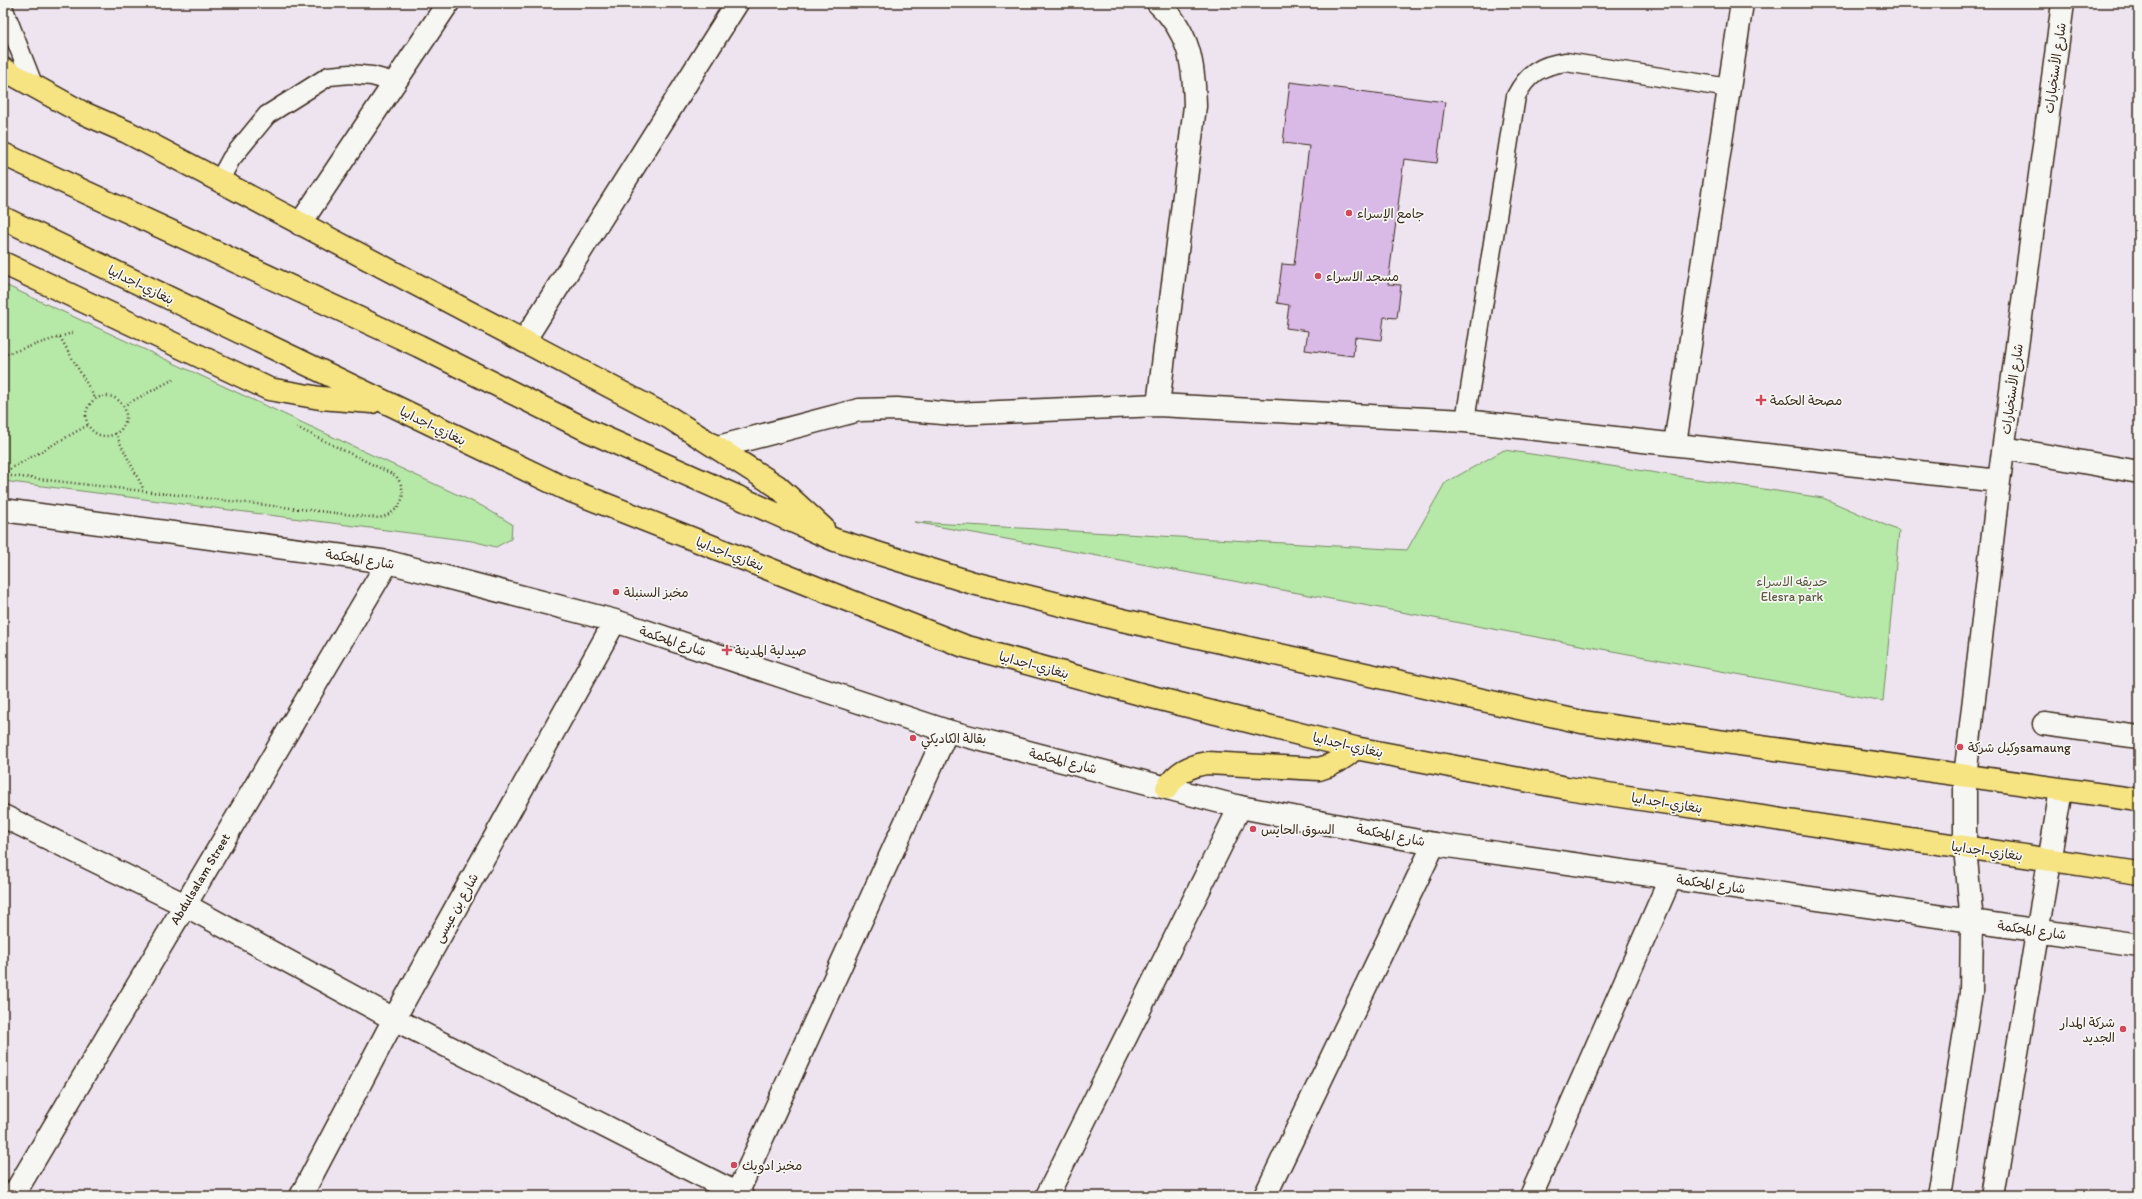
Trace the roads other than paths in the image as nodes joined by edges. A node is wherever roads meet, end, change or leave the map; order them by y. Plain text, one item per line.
1 (448, 3) edge
2 (737, 3) edge
3 (1158, 3) edge
4 (1742, 3) edge
5 (2063, 3) edge
6 (3, 7) edge
7 (3, 69) edge
8 (394, 82) junction
9 (33, 84) junction
10 (1729, 88) junction
11 (3, 154) edge
12 (219, 181) junction
13 (3, 218) edge
14 (300, 224) junction
15 (3, 263) edge
16 (524, 341) junction
17 (385, 403) junction
18 (1158, 405) junction
19 (1465, 420) junction
20 (1675, 444) junction
21 (718, 447) junction
22 (2004, 448) junction
23 (2139, 472) edge
24 (1999, 481) junction
25 (3, 510) edge
26 (835, 540) junction
27 (388, 562) junction
28 (615, 621) junction
29 (2044, 724) dead end
30 (947, 731) junction
31 (2139, 737) edge
32 (1354, 748) junction
33 (1966, 776) junction
34 (1168, 788) junction
35 (2062, 790) junction
36 (2139, 800) edge
37 (1240, 807) junction
38 (3, 816) edge
39 (1434, 844) junction
40 (1965, 848) junction
41 (2049, 860) junction
42 (2139, 873) edge
43 (1670, 879) junction
44 (185, 905) junction
45 (1972, 922) junction
46 (2037, 930) junction
47 (2139, 945) edge
48 (394, 1019) junction
49 (739, 1195) edge
50 (13, 1196) edge
51 (301, 1196) edge
52 (1047, 1196) edge
53 (1265, 1196) edge
54 (1531, 1196) edge
55 (1939, 1196) edge
56 (1993, 1196) edge

1 - 8 street
2 - 16 street
3 - 18 street
4 - 10 street
5 - 22 street, شارع الأستخبارات
6 - 9 lane
7 - 9 highway
8 - 12 lane
8 - 14 street
9 - 12 highway
10 - 19 lane
10 - 20 street
11 - 26 highway
12 - 14 highway
13 - 17 highway, بنغازي-اجدابيا
14 - 16 highway
15 - 17 highway
16 - 21 highway
17 - 32 highway, بنغازي-اجدابيا
18 - 19 street
18 - 21 street
19 - 20 street
20 - 24 street
21 - 26 highway
22 - 23 street
22 - 24 street, شارع الأستخبارات
24 - 33 street, شارع الأستخبارات
25 - 27 street, شارع المحكمة
26 - 33 highway
27 - 28 street, شارع المحكمة
27 - 44 street, Abdulsalam Street
28 - 30 street, شارع المحكمة
28 - 48 street, شارع بن عيسى
29 - 31 street
30 - 34 street, شارع المحكمة
30 - 49 street
32 - 34 highway
32 - 40 highway, بنغازي-اجدابيا
33 - 35 highway
33 - 40 street, شارع الأستخبارات
34 - 37 street, شارع المحكمة
35 - 36 highway
35 - 41 street
37 - 39 street, شارع المحكمة
37 - 52 street
38 - 44 street
39 - 43 street, شارع المحكمة
39 - 53 street
40 - 41 highway, بنغازي-اجدابيا
40 - 45 street, شارع الأستخبارات
41 - 42 highway, بنغازي-اجدابيا
41 - 46 street
43 - 45 street, شارع المحكمة
43 - 54 street
44 - 48 street
44 - 50 street, Abdulsalam Street
45 - 46 street, شارع المحكمة
45 - 55 street, شارع الأستخبارات
46 - 47 street, شارع المحكمة
46 - 56 street
48 - 49 street
48 - 51 street, شارع بن عيسى

